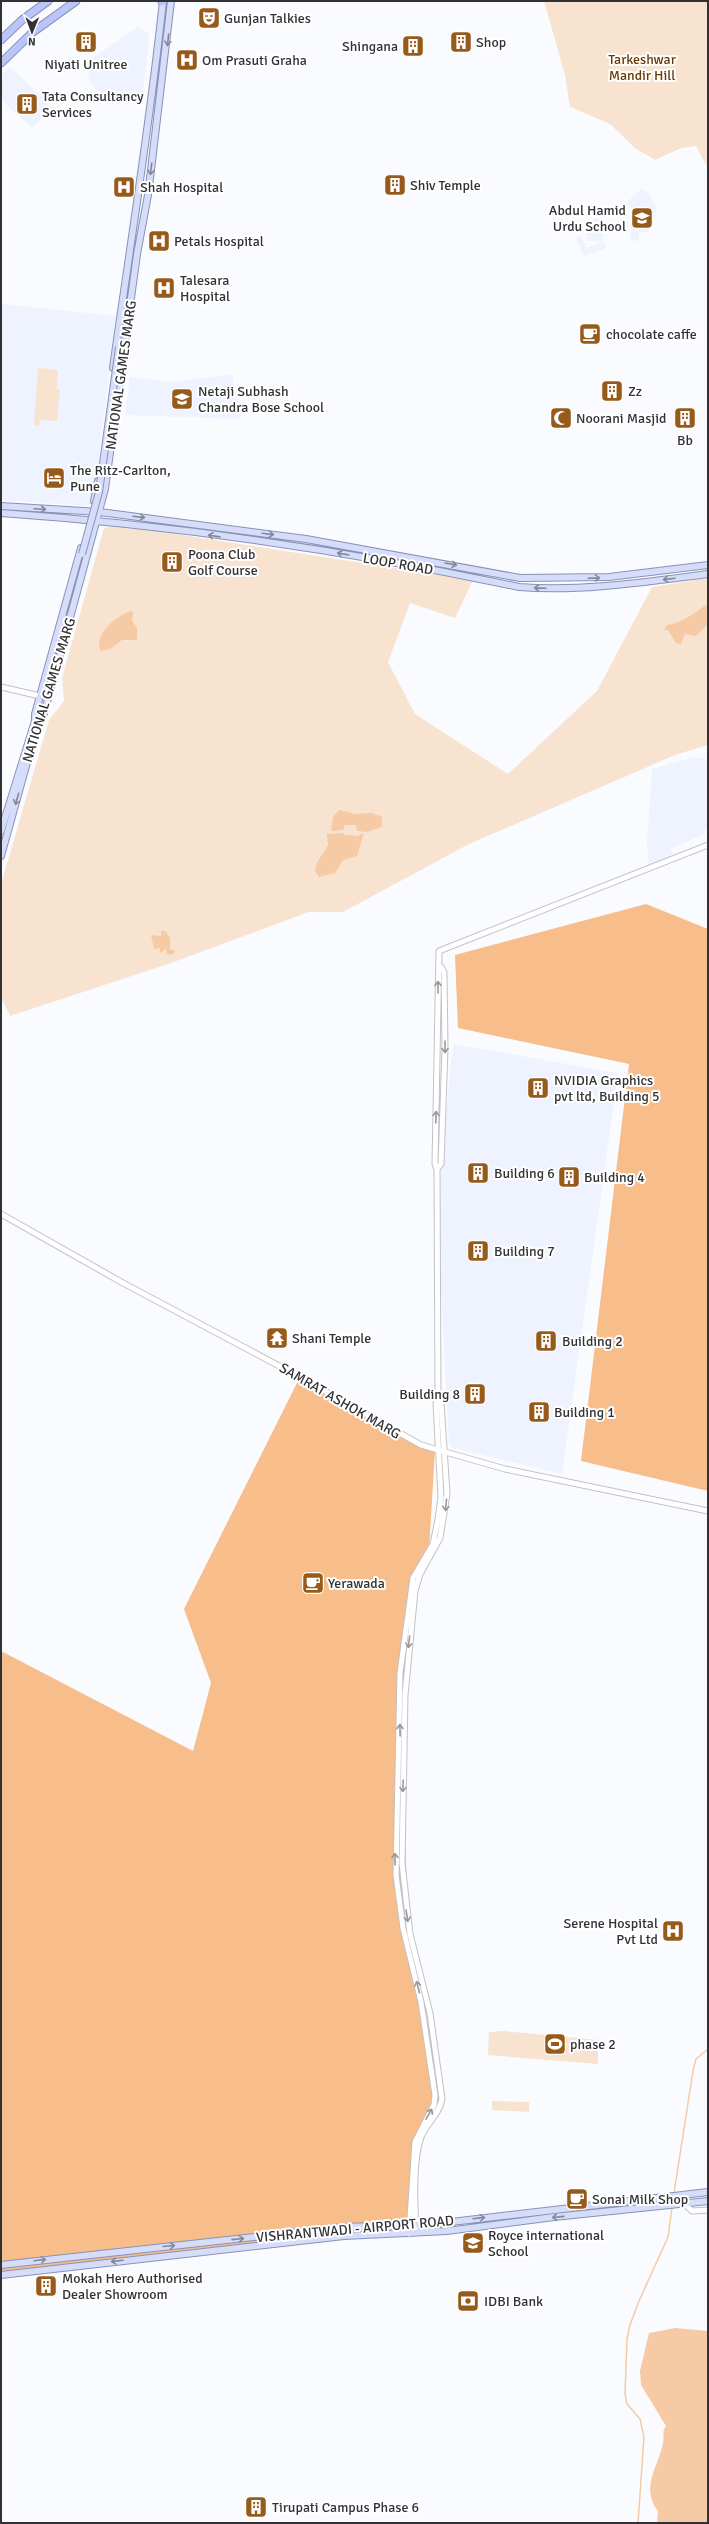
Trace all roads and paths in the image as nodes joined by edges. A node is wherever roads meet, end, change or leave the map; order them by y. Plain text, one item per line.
1 (48, 1) edge
2 (76, 1) edge
3 (162, 1) edge
4 (172, 1) edge
5 (1, 40) edge
6 (1, 63) edge
7 (135, 214) junction
8 (144, 215) junction
9 (120, 348) junction
10 (96, 488) junction
11 (105, 490) junction
12 (1, 506) edge
13 (91, 512) junction
14 (100, 512) junction
15 (1, 513) edge
16 (89, 519) junction
17 (98, 520) junction
18 (708, 565) edge
19 (708, 574) edge
20 (1, 687) edge
21 (40, 696) junction
22 (37, 721) junction
23 (1, 831) edge
24 (708, 845) edge
25 (1, 856) edge
26 (440, 967) junction
27 (436, 1134) junction
28 (443, 1134) junction
29 (437, 1169) junction
30 (1, 1214) edge
31 (441, 1452) junction
32 (708, 1511) edge
33 (708, 2192) edge
34 (663, 2196) junction
35 (708, 2201) edge
36 (681, 2204) junction
37 (665, 2205) junction
38 (708, 2210) edge
39 (412, 2225) junction
40 (416, 2233) junction
41 (409, 2234) junction
42 (1, 2265) edge
43 (1, 2275) edge

1 - 5 highway
2 - 6 highway
3 - 7 main road, NATIONAL GAMES MARG
4 -> 8 main road, NATIONAL GAMES MARG
7 - 9 main road
7 - 10 main road, NATIONAL GAMES MARG
8 - 9 main road
8 - 11 main road, NATIONAL GAMES MARG
9 - 22 main road, bridge
10 - 11 main road
10 - 13 main road, NATIONAL GAMES MARG
11 - 14 main road, NATIONAL GAMES MARG
12 -> 13 main road, LOOP ROAD
13 - 14 main road, LOOP ROAD
13 - 16 main road, NATIONAL GAMES MARG
14 - 17 main road, NATIONAL GAMES MARG
14 -> 18 main road, LOOP ROAD
15 - 16 main road, LOOP ROAD
16 - 17 main road, LOOP ROAD
16 - 21 main road, NATIONAL GAMES MARG
19 -> 17 main road, LOOP ROAD
17 - 22 main road, NATIONAL GAMES MARG
20 - 21 street
21 - 22 main road, NATIONAL GAMES MARG
22 - 23 main road, NATIONAL GAMES MARG
22 -> 25 main road, NATIONAL GAMES MARG
24 - 26 street
27 -> 26 street
26 -> 28 street
27 - 28 street
27 - 29 street
28 - 29 street
29 - 31 street
30 - 31 street, SAMRAT ASHOK MARG
31 - 32 street, SAMRAT ASHOK MARG
31 - 39 street
33 - 34 main road, VISHRANTWADI - AIRPORT ROAD
34 - 37 main road
39 -> 34 main road, VISHRANTWADI - AIRPORT ROAD
35 - 36 main road, VISHRANTWADI - AIRPORT ROAD
36 - 37 main road, VISHRANTWADI - AIRPORT ROAD
36 - 38 street
37 -> 40 main road, VISHRANTWADI - AIRPORT ROAD
39 - 40 street
39 - 41 street
42 -> 39 main road, VISHRANTWADI - AIRPORT ROAD
40 - 41 main road, VISHRANTWADI - AIRPORT ROAD
41 -> 43 main road, VISHRANTWADI - AIRPORT ROAD

